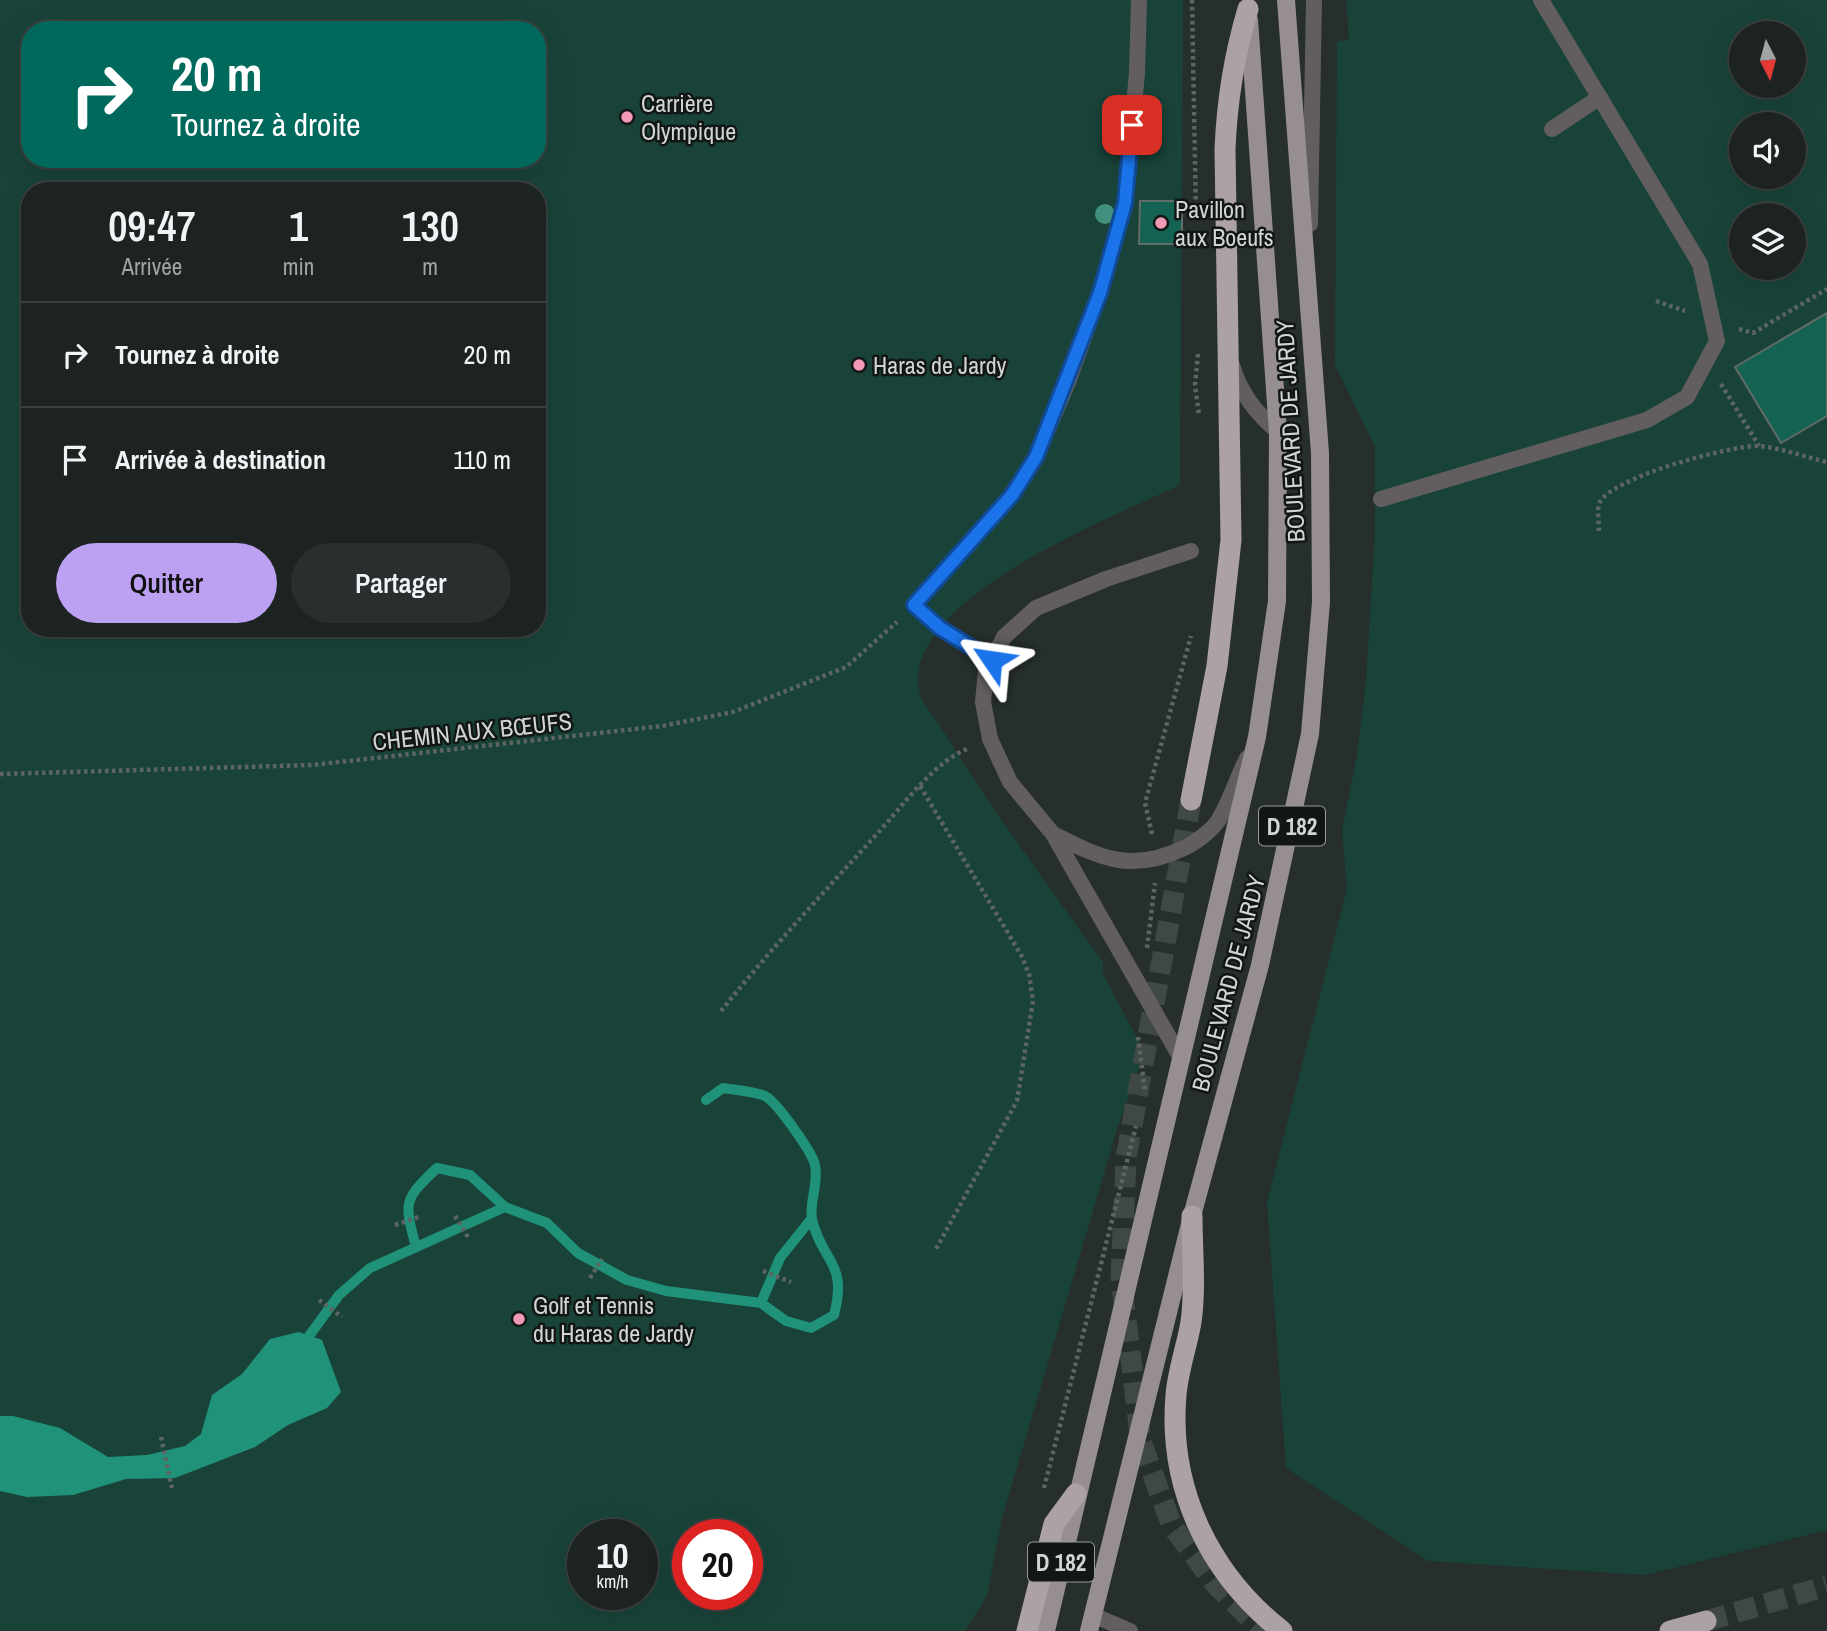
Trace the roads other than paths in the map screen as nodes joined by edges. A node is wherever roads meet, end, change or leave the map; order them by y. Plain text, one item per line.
1 (1139, 0) edge
2 (1286, 0) edge
3 (1314, 0) edge
4 (1541, 0) edge
5 (1247, 4) edge
6 (1600, 97) junction
7 (1552, 129) dead end
8 (1308, 300) junction
9 (1230, 356) junction
10 (1278, 432) junction
11 (1381, 499) dead end
12 (1192, 551) dead end
13 (992, 660) junction
14 (1257, 737) junction
15 (1192, 800) tunnel mouth
16 (1053, 834) junction
17 (1182, 1060) junction
18 (1192, 1216) junction
19 (1076, 1494) junction
20 (1706, 1621) tunnel mouth
21 (1091, 1623) edge
22 (1027, 1631) edge
23 (1045, 1631) edge
24 (1129, 1631) edge
25 (1282, 1631) edge
26 (1670, 1631) edge

1 - 13 lane
2 - 8 main road, BOULEVARD DE JARDY / D 182
3 - 8 lane
4 - 6 lane
5 - 9 highway
5 - 10 main road, BOULEVARD DE JARDY / D 182
6 - 7 lane
6 - 11 lane
8 - 18 main road, BOULEVARD DE JARDY / D 182
9 - 10 lane
9 - 15 highway
10 - 14 main road, BOULEVARD DE JARDY / D 182
12 - 13 lane
13 - 16 lane
14 - 16 lane
14 - 17 main road, BOULEVARD DE JARDY / D 182
16 - 17 lane
17 - 19 main road, BOULEVARD DE JARDY / D 182
18 - 21 main road, BOULEVARD DE JARDY / D 182
18 - 25 highway
19 - 22 highway
19 - 23 main road, BOULEVARD DE JARDY / D 182
20 - 26 highway
21 - 24 lane

